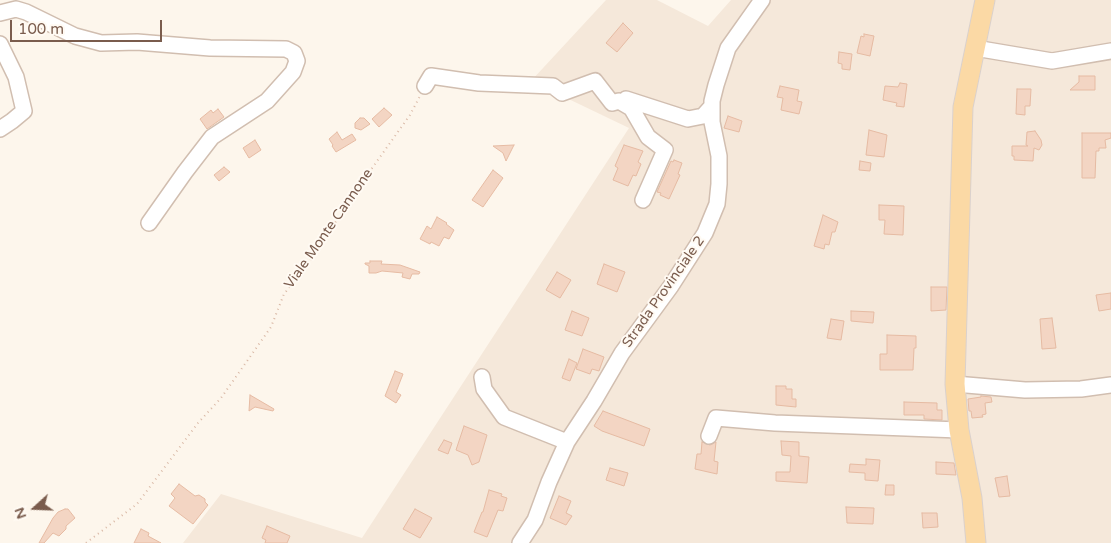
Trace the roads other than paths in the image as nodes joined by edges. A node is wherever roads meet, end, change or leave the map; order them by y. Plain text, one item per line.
1 (762, 0) edge
2 (985, 0) edge
3 (0, 13) edge
4 (0, 44) edge
5 (975, 48) junction
6 (1111, 51) edge
7 (425, 86) road end
8 (712, 106) junction
9 (632, 108) junction
10 (0, 129) edge
11 (643, 200) dead end
12 (149, 222) dead end
13 (482, 377) dead end
14 (955, 384) junction
15 (1111, 385) edge
16 (959, 430) junction
17 (709, 436) dead end
18 (567, 442) junction
19 (520, 543) edge
20 (976, 543) edge

1 - 8 street, Strada Provinciale 2
2 - 5 main road
3 - 12 street
4 - 10 street
5 - 6 street
5 - 14 main road
7 - 9 street
8 - 9 street
8 - 18 street, Strada Provinciale 2
9 - 11 street
13 - 18 street
14 - 15 street
14 - 16 main road
16 - 17 street
16 - 20 main road
18 - 19 street, Strada Provinciale 2

